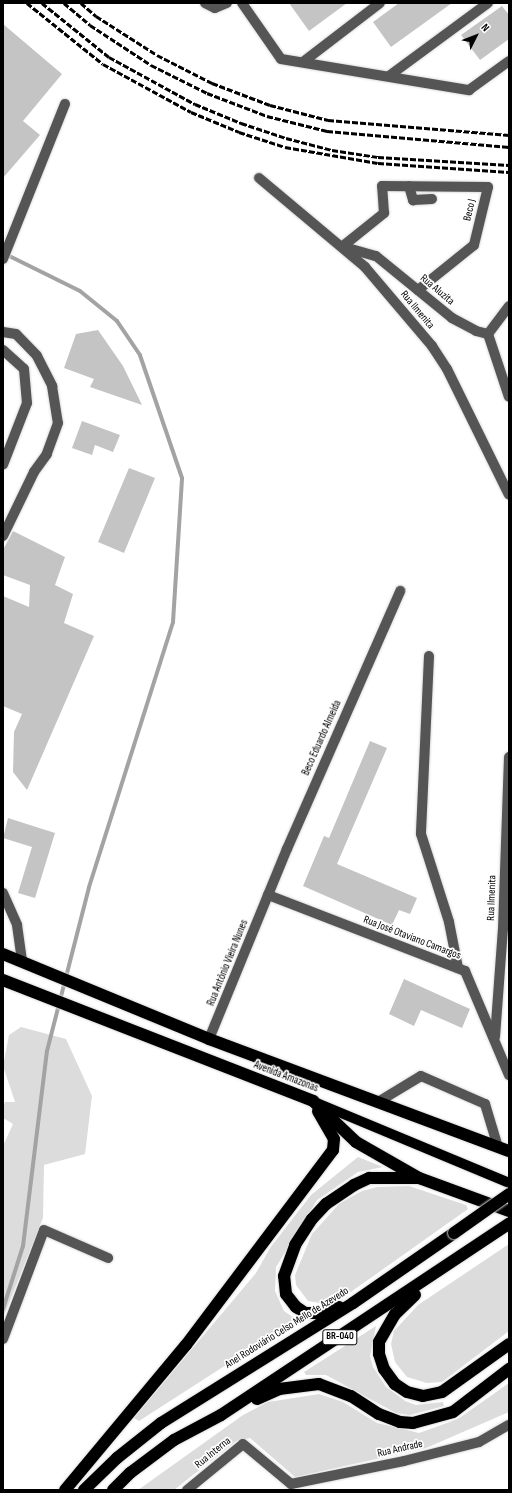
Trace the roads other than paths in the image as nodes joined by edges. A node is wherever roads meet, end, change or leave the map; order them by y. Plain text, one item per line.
1 (205, 3) edge
2 (227, 3) edge
3 (242, 3) edge
4 (380, 3) edge
5 (488, 3) edge
6 (509, 61) edge
7 (303, 62) junction
8 (389, 76) junction
9 (65, 104) dead end
10 (259, 178) dead end
11 (409, 186) junction
12 (432, 199) dead end
13 (342, 246) junction
14 (3, 260) edge
15 (418, 290) junction
16 (509, 306) edge
17 (3, 332) edge
18 (488, 334) junction
19 (3, 350) edge
20 (509, 397) edge
21 (3, 465) edge
22 (509, 495) edge
23 (3, 536) edge
24 (400, 591) dead end
25 (429, 656) dead end
26 (509, 757) edge
27 (268, 895) junction
28 (4, 897) edge
29 (506, 927) edge
30 (3, 954) edge
31 (22, 961) junction
32 (458, 968) junction
33 (3, 980) edge
34 (209, 1039) junction
35 (495, 1039) junction
36 (509, 1075) edge
37 (313, 1101) junction
38 (378, 1102) junction
39 (504, 1149) edge
40 (419, 1178) junction
41 (509, 1183) edge
42 (509, 1194) edge
43 (509, 1211) edge
44 (509, 1224) edge
45 (108, 1258) dead end
46 (460, 1259) junction
47 (353, 1303) junction
48 (3, 1339) edge
49 (509, 1344) edge
50 (509, 1370) edge
51 (221, 1415) junction
52 (509, 1425) edge
53 (291, 1487) edge
54 (65, 1490) edge
55 (84, 1490) edge
56 (113, 1490) edge
57 (187, 1490) edge

1 - 2 street
3 - 7 street
4 - 7 street
5 - 8 street
6 - 8 street
7 - 8 street
9 - 14 street
10 - 13 street, Rua Ilmenita
11 - 12 street
11 - 13 street
11 - 15 street, Beco J
13 - 15 street, Rua Aluzita
13 - 22 street, Rua Ilmenita
15 - 18 street, Rua Aluzita
16 - 18 street
17 - 23 street
18 - 20 street
19 - 21 street
24 - 27 street, Beco Eduardo Almeida
25 - 32 street
26 - 29 street, Rua Ilmenita
27 - 32 street, Rua José Otaviano Camargos
27 - 34 street, Rua Antônio Vieira Nunes
28 - 31 street
29 - 35 street, Rua Ilmenita
30 - 31 highway, Avenida Amazonas
31 - 34 highway, Avenida Amazonas
32 - 35 street, Rua José Otaviano Camargos
33 - 37 highway, Avenida Amazonas
34 - 38 highway, Avenida Amazonas
35 - 36 street, Rua José Otaviano Camargos
37 - 40 highway
37 - 41 main road, Avenida Amazonas
37 - 54 highway
38 - 39 highway, Avenida Amazonas
38 - 39 street
40 - 43 highway
40 - 47 highway
42 - 47 highway, Anel Rodoviário Celso Mello de Azevedo / BR-040, bridge
44 - 46 highway, BR-040
45 - 48 street
46 - 49 highway
46 - 51 highway, BR-040
47 - 55 highway, Anel Rodoviário Celso Mello de Azevedo / BR-040
50 - 51 highway
51 - 56 highway, BR-040
52 - 53 street, Rua Andrade
53 - 57 street, Rua Interna

